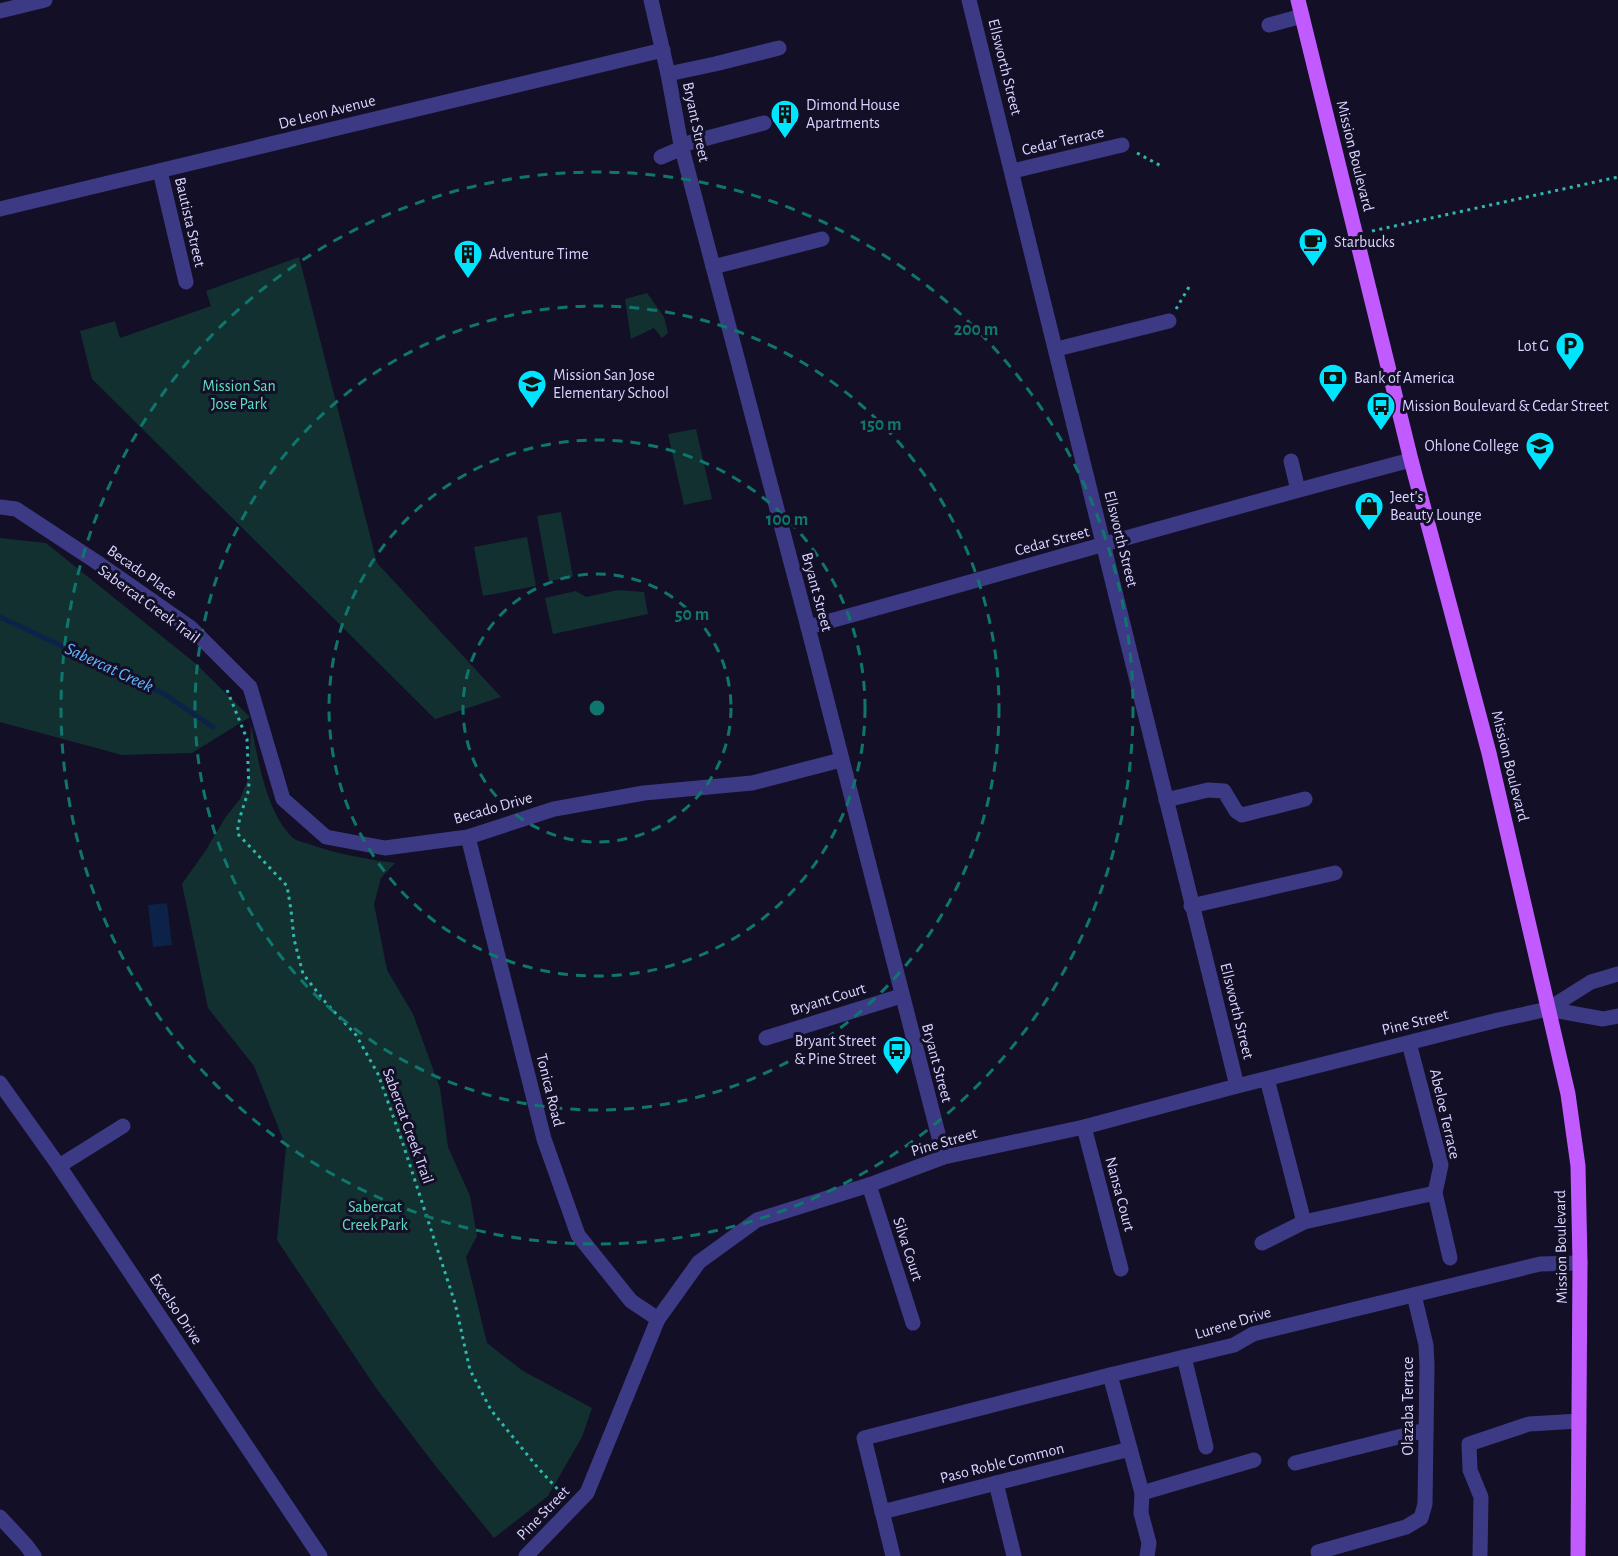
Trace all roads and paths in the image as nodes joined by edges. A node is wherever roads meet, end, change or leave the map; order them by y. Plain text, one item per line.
1 (45, 0) edge
2 (651, 0) edge
3 (969, 0) edge
4 (1298, 0) edge
5 (0, 11) edge
6 (1302, 16) junction
7 (1269, 25) dead end
8 (779, 48) dead end
9 (663, 50) junction
10 (668, 74) junction
11 (764, 123) dead end
12 (1122, 145) joint
13 (681, 147) junction
14 (661, 157) dead end
15 (1163, 167) dead end
16 (160, 171) junction
17 (1012, 171) junction
18 (1618, 177) edge
19 (0, 209) edge
20 (1356, 234) junction
21 (822, 239) dead end
22 (713, 267) junction
23 (186, 282) dead end
24 (1189, 287) dead end
25 (1169, 321) joint
26 (1057, 349) junction
27 (1411, 460) junction
28 (1291, 461) dead end
29 (1298, 490) junction
30 (0, 507) edge
31 (1104, 545) junction
32 (808, 627) junction
33 (224, 685) dead end
34 (250, 687) joint
35 (841, 760) junction
36 (1305, 799) dead end
37 (1167, 800) junction
38 (468, 837) junction
39 (1335, 873) dead end
40 (1191, 906) junction
41 (1618, 974) edge
42 (901, 996) junction
43 (1548, 1009) junction
44 (1618, 1016) edge
45 (766, 1038) dead end
46 (1409, 1043) junction
47 (1267, 1079) junction
48 (0, 1083) edge
49 (1237, 1086) junction
50 (123, 1126) dead end
51 (1084, 1127) junction
52 (944, 1157) junction
53 (59, 1166) junction
54 (869, 1185) junction
55 (1435, 1193) junction
56 (1304, 1222) junction
57 (1262, 1243) dead end
58 (1450, 1258) dead end
59 (1580, 1263) junction
60 (1121, 1269) dead end
61 (1413, 1295) junction
62 (658, 1319) junction
63 (913, 1323) dead end
64 (1184, 1357) junction
65 (1110, 1375) junction
66 (1579, 1421) junction
67 (1426, 1430) junction
68 (1206, 1447) dead end
69 (1130, 1449) junction
70 (1254, 1460) dead end
71 (1295, 1462) dead end
72 (996, 1483) junction
73 (1142, 1493) junction
74 (574, 1507) junction
75 (882, 1512) junction
76 (0, 1516) edge
77 (1318, 1552) dead end
78 (34, 1556) edge
79 (320, 1556) edge
80 (526, 1556) edge
81 (893, 1556) edge
82 (1014, 1556) edge
83 (1147, 1556) edge
84 (1480, 1556) edge
85 (1578, 1556) edge

1 - 5 street
2 - 9 street, Bryant Street
3 - 17 street, Ellsworth Street
4 - 6 main road, Mission Boulevard
6 - 7 street
6 - 20 main road, Mission Boulevard
8 - 10 street
9 - 10 street, Bryant Street
9 - 16 street, De Leon Avenue
10 - 13 street, Bryant Street
11 - 13 street
12 - 15 path
12 - 17 street, Cedar Terrace
13 - 14 street
13 - 22 street, Bryant Street
16 - 19 street, De Leon Avenue
16 - 23 street, Bautista Street
17 - 26 street, Ellsworth Street
18 - 20 path
20 - 27 main road, Mission Boulevard
21 - 22 street
22 - 32 street, Bryant Street
24 - 25 path
25 - 26 street
26 - 31 street, Ellsworth Street
27 - 29 street, Cedar Street
27 - 43 main road, Mission Boulevard
28 - 29 street
29 - 31 street, Cedar Street
30 - 34 street, Becado Place
31 - 32 street, Cedar Street
31 - 37 street, Ellsworth Street
32 - 35 street, Bryant Street
33 - 74 path, Sabercat Creek Trail
34 - 38 street, Becado Drive
35 - 38 street, Becado Drive
35 - 42 street, Bryant Street
36 - 37 street
37 - 40 street, Ellsworth Street
38 - 62 street, Tonica Road
39 - 40 street
40 - 49 street, Ellsworth Street
41 - 43 street
42 - 45 street, Bryant Court
42 - 52 street, Bryant Street
43 - 44 street
43 - 46 street, Pine Street
43 - 59 main road, Mission Boulevard
46 - 47 street, Pine Street
46 - 55 street, Abeloe Terrace
47 - 49 street, Pine Street
47 - 56 street
48 - 53 street, Excelso Drive
49 - 51 street, Pine Street
50 - 53 street
51 - 52 street, Pine Street
51 - 60 street, Nansa Court
52 - 54 street, Pine Street
53 - 79 street, Excelso Drive
54 - 62 street, Pine Street
54 - 63 street, Silva Court
55 - 56 street
55 - 58 street, Abeloe Terrace
56 - 57 street
59 - 61 street, Lurene Drive
59 - 66 main road, Mission Boulevard
61 - 64 street, Lurene Drive
61 - 67 street, Olazaba Terrace
62 - 74 street, Pine Street
64 - 65 street, Lurene Drive
64 - 68 street
65 - 69 street
65 - 75 street, Lurene Drive
66 - 84 street
66 - 85 main road, Mission Boulevard
67 - 71 street
67 - 77 street, Olazaba Terrace
69 - 72 street, Paso Roble Common
69 - 73 street
70 - 73 street
72 - 75 street, Paso Roble Common
72 - 82 street
73 - 83 street
74 - 80 street, Pine Street
75 - 81 street
76 - 78 street

